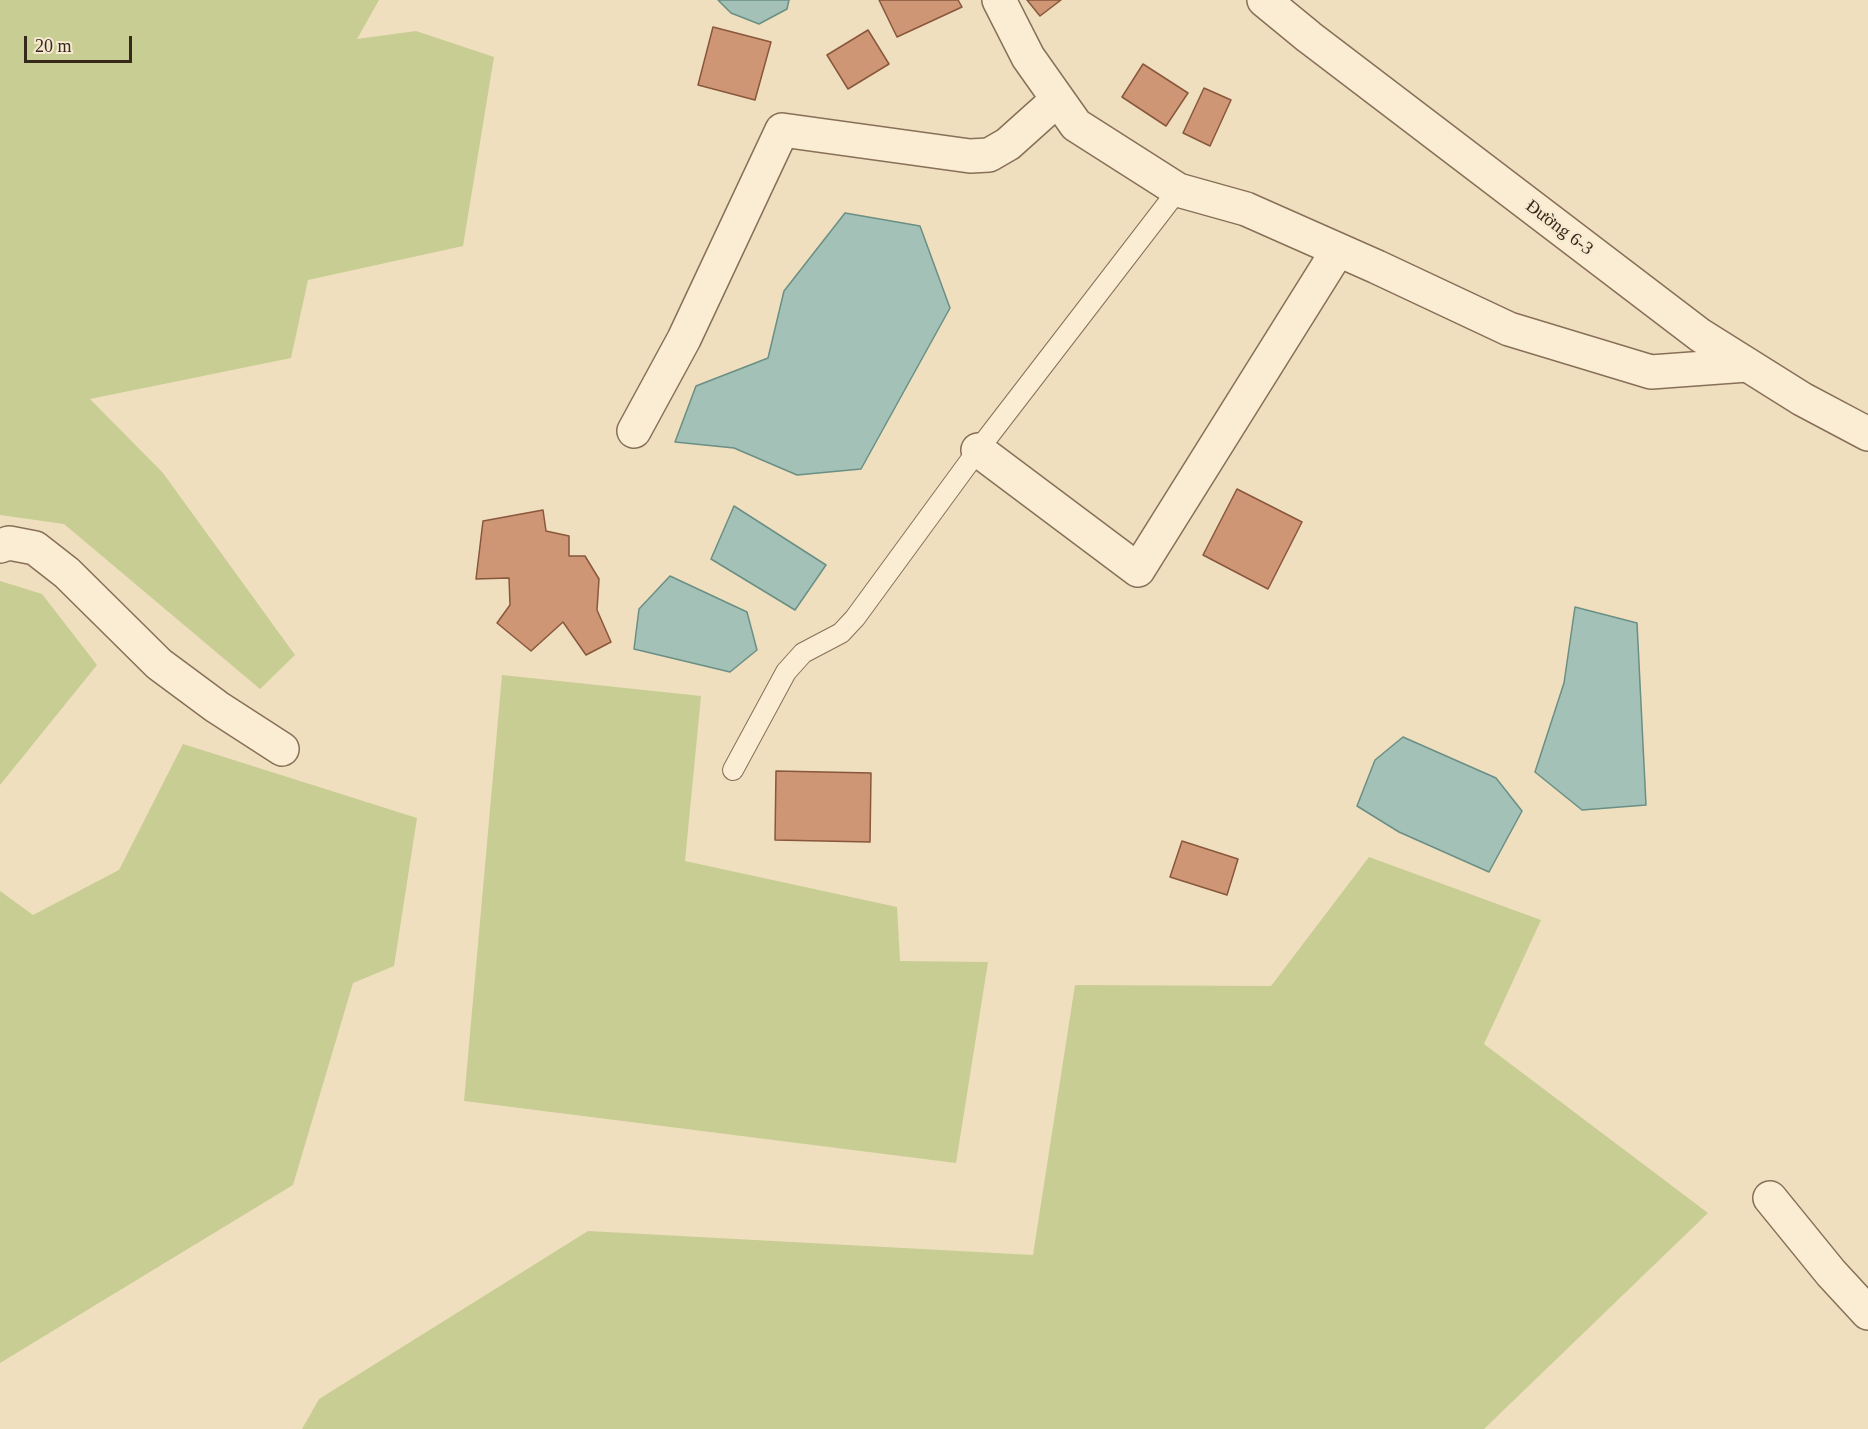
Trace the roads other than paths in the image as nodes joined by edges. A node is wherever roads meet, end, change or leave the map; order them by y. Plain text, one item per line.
1 (999, 0) edge
2 (1264, 0) edge
3 (1057, 100) junction
4 (1178, 190) junction
5 (1338, 250) junction
6 (1747, 364) junction
7 (634, 431) dead end
8 (1868, 434) edge
9 (978, 450) junction
10 (0, 546) edge
11 (282, 749) dead end
12 (733, 770) dead end
13 (1770, 1198) dead end
14 (1868, 1313) edge

1 - 3 street
2 - 6 street, Đường 6-3
3 - 4 street
3 - 7 street
4 - 5 street
4 - 9 lane
5 - 6 street
5 - 9 street
6 - 8 street, Đường 6-3
9 - 12 lane
10 - 11 street
13 - 14 street

